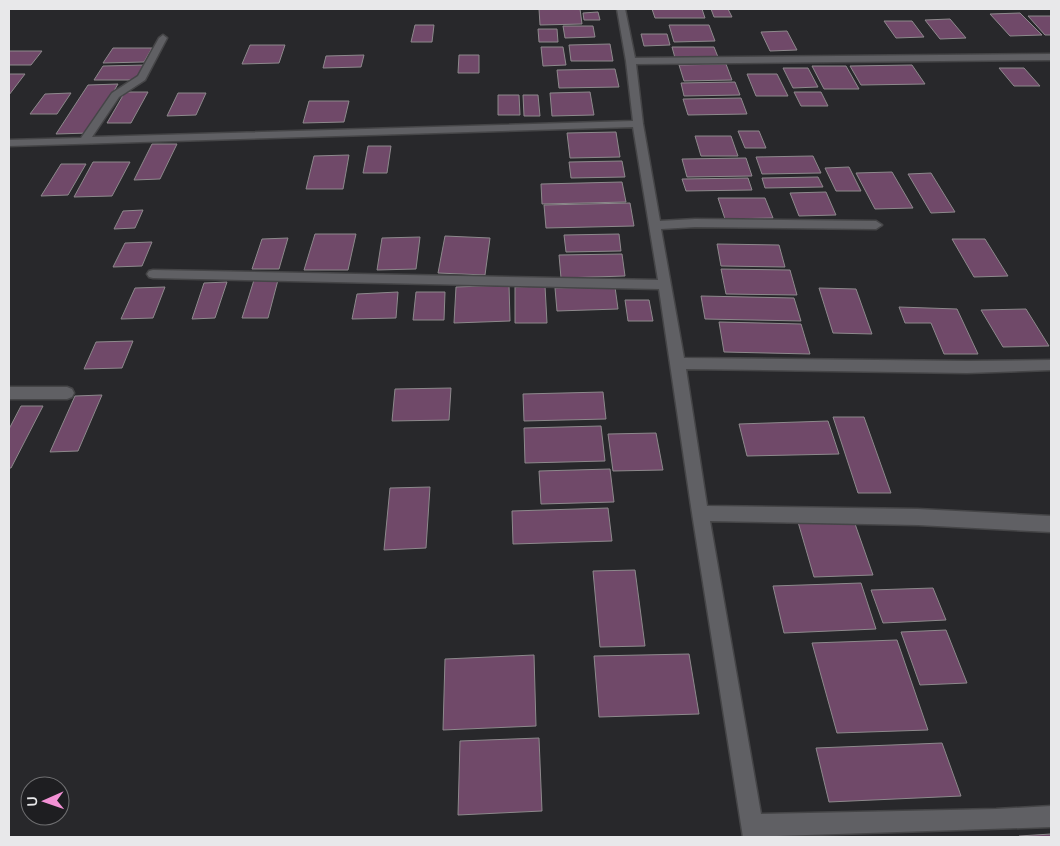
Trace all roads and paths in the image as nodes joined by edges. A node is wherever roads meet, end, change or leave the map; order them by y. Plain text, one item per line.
1 (621, 9) edge
2 (163, 38) dead end
3 (1051, 57) edge
4 (631, 61) junction
5 (638, 124) junction
6 (85, 140) junction
7 (9, 143) edge
8 (654, 225) junction
9 (876, 225) dead end
10 (153, 274) dead end
11 (663, 285) junction
12 (676, 363) junction
13 (1051, 365) edge
14 (67, 393) dead end
15 (9, 394) edge
16 (700, 513) junction
17 (1051, 524) edge
18 (1051, 817) edge
19 (753, 831) edge

1 - 4 street
2 - 6 street
3 - 4 street
4 - 5 street
5 - 6 street
5 - 8 street
6 - 7 street
8 - 9 street
8 - 11 street
10 - 11 street
11 - 12 street
12 - 13 street
12 - 16 street
14 - 15 street
16 - 17 street
16 - 19 street
18 - 19 street

